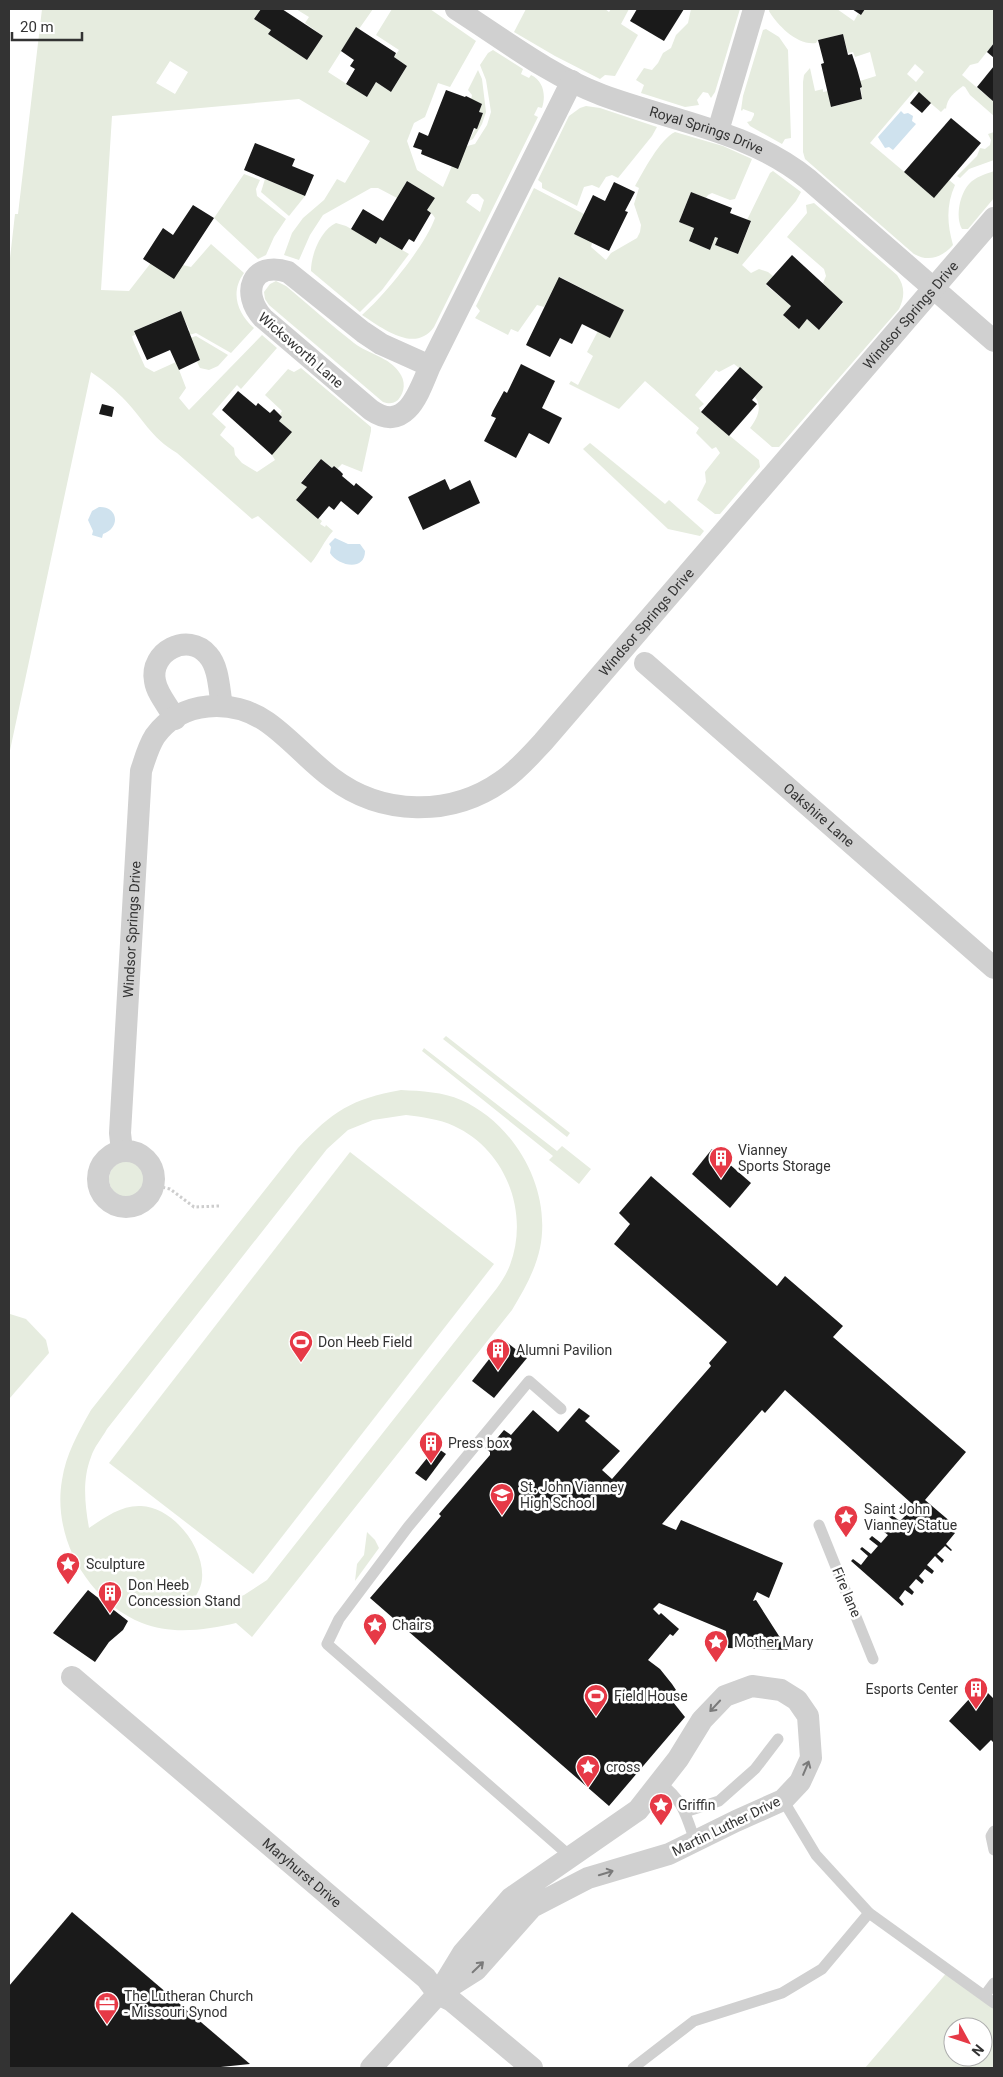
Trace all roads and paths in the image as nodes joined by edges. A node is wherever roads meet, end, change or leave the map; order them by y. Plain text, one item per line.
1 (456, 9) edge
2 (754, 9) edge
3 (572, 81) junction
4 (718, 131) junction
5 (994, 218) edge
6 (934, 288) junction
7 (994, 341) edge
8 (430, 366) junction
9 (645, 663) dead end
10 (222, 706) junction
11 (175, 718) junction
12 (994, 968) edge
13 (122, 1151) junction
14 (153, 1185) junction
15 (219, 1206) dead end
16 (561, 1409) dead end
17 (819, 1526) dead end
18 (873, 1659) dead end
19 (72, 1677) dead end
20 (778, 1739) dead end
21 (660, 1783) junction
22 (783, 1800) junction
23 (685, 1812) junction
24 (994, 1831) edge
25 (695, 1841) junction
26 (994, 1850) edge
27 (571, 1857) junction
28 (869, 1913) junction
29 (994, 1983) edge
30 (438, 1994) junction
31 (985, 1995) junction
32 (994, 2003) edge
33 (370, 2068) edge
34 (532, 2068) edge
35 (633, 2068) edge

1 - 3 street, Royal Springs Drive
2 - 4 street
3 - 4 street, Royal Springs Drive
3 - 8 street, Wicksworth Lane
4 - 6 street, Royal Springs Drive
5 - 6 street, Windsor Springs Drive
6 - 7 street, Royal Springs Drive
6 - 10 street, Windsor Springs Drive
8 - 8 street, Wicksworth Lane
9 - 12 street, Oakshire Lane
10 - 11 street, Windsor Springs Drive
10 - 11 street
11 - 13 street, Windsor Springs Drive
13 - 14 street
13 - 14 street
14 - 15 path
16 - 27 lane
17 - 18 lane, Fire lane
19 - 30 street, Maryhurst Drive
20 - 23 lane
22 -> 21 street, Martin Luther Drive
21 - 23 lane
21 - 27 street, Martin Luther Drive
22 - 25 street, Martin Luther Drive
22 - 28 lane
23 - 25 lane
24 - 26 lane
30 -> 25 street, Martin Luther Drive
27 - 30 street, Martin Luther Drive
28 - 31 lane
28 - 35 lane
29 - 31 lane
30 - 33 street, Martin Luther Drive
30 - 34 street, Maryhurst Drive
31 - 32 lane

